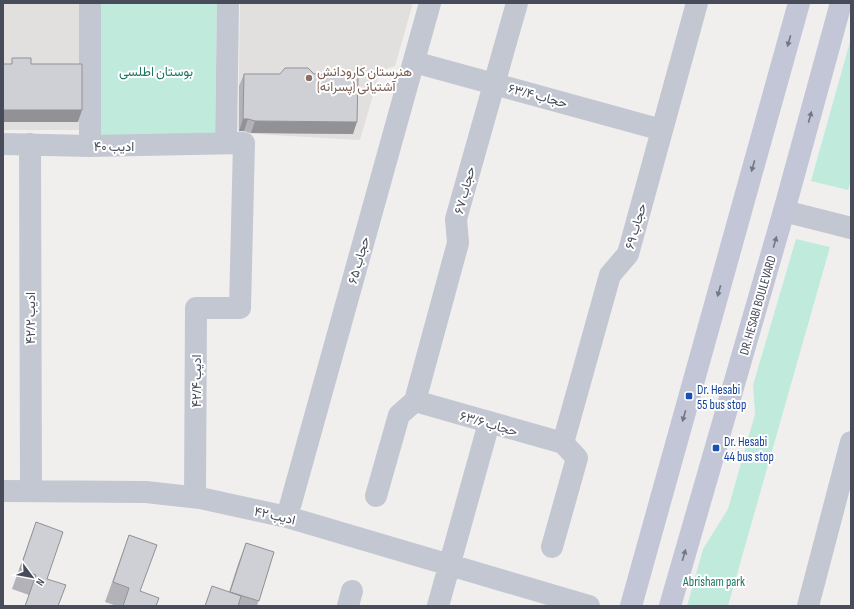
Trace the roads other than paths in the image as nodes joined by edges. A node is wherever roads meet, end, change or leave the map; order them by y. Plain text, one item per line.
1 (90, 3) edge
2 (228, 3) edge
3 (430, 3) edge
4 (517, 3) edge
5 (697, 3) edge
6 (799, 3) edge
7 (840, 3) edge
8 (414, 62) junction
9 (494, 83) junction
10 (662, 130) junction
11 (3, 144) edge
12 (30, 144) junction
13 (226, 144) junction
14 (90, 146) junction
15 (784, 211) junction
16 (851, 228) edge
17 (240, 308) joint
18 (415, 401) junction
19 (489, 423) junction
20 (851, 442) edge
21 (563, 443) junction
22 (3, 490) edge
23 (31, 491) junction
24 (376, 496) dead end
25 (195, 498) junction
26 (287, 517) junction
27 (552, 547) dead end
28 (450, 564) junction
29 (438, 606) edge
30 (589, 606) edge
31 (631, 606) edge
32 (670, 606) edge
33 (808, 606) edge

1 - 14 street
2 - 13 street
3 - 8 street, حجاب ۶۵
4 - 9 street, حجاب ۶۷
5 - 10 street, حجاب ۶۹
6 -> 31 main road
15 -> 7 main road, DR. HESABI BOULEVARD
8 - 9 street, حجاب ۶۳/۴
8 - 26 street, حجاب ۶۵
9 - 10 street, حجاب ۶۳/۴
9 - 18 street, حجاب ۶۷
10 - 21 street, حجاب ۶۹
11 - 12 street, ادیب ۴۰
12 - 14 street, ادیب ۴۰
12 - 23 street, ادیب ۴۲/۲
13 - 14 street, ادیب ۴۰
13 - 17 street, ادیب ۴۰
15 - 16 street
32 -> 15 main road, DR. HESABI BOULEVARD
17 - 25 street, ادیب ۴۲/۴
18 - 19 street, حجاب ۶۳/۶
18 - 24 street
19 - 21 street, حجاب ۶۳/۶
19 - 28 street
20 - 33 street
21 - 27 street
22 - 23 street, ادیب ۴۲
23 - 25 street, ادیب ۴۲
25 - 26 street, ادیب ۴۲
26 - 28 street, ادیب ۴۲
28 - 29 street
28 - 30 street, ادیب ۴۲

